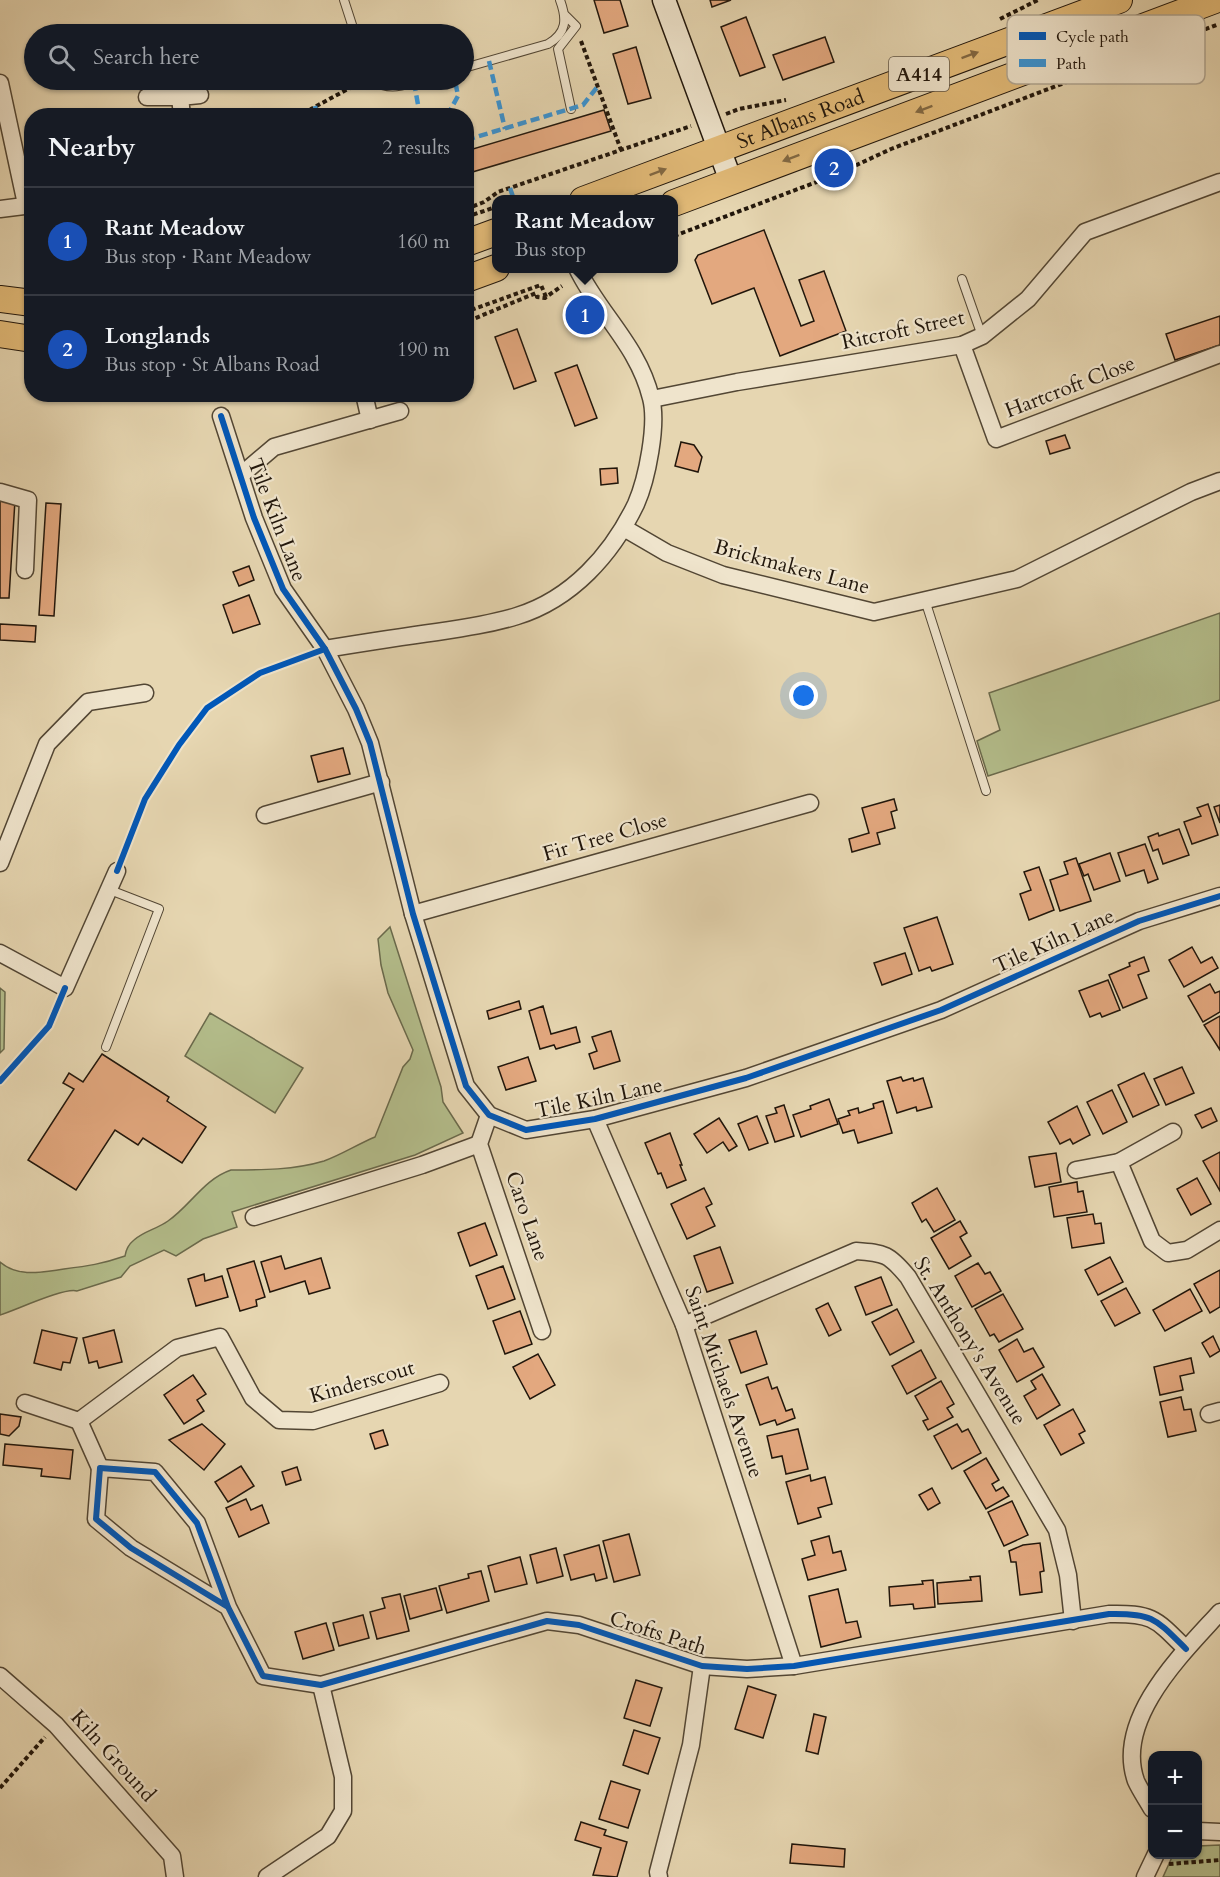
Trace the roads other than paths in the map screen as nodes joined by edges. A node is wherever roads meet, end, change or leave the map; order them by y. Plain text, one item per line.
1 (344, 0) edge
2 (561, 0) edge
3 (664, 0) edge
4 (1119, 0) edge
5 (1215, 0) edge
6 (1079, 15) edge
7 (1175, 15) edge
8 (566, 16) junction
9 (352, 24) edge
10 (1007, 42) edge
11 (474, 65) edge
12 (1007, 78) edge
13 (0, 83) edge
14 (200, 95) dead end
15 (147, 97) dead end
16 (180, 97) junction
17 (181, 108) edge
18 (571, 109) dead end
19 (718, 149) junction
20 (730, 181) junction
21 (1220, 182) edge
22 (24, 184) edge
23 (596, 195) edge
24 (678, 201) edge
25 (24, 206) edge
26 (0, 209) edge
27 (490, 222) edge
28 (474, 236) edge
29 (492, 269) edge
30 (580, 273) edge
31 (474, 276) edge
32 (962, 279) dead end
33 (0, 299) edge
34 (24, 302) edge
35 (0, 334) edge
36 (982, 336) junction
37 (24, 338) edge
38 (962, 345) junction
39 (1220, 354) edge
40 (652, 399) junction
41 (365, 402) edge
42 (400, 411) dead end
43 (221, 416) dead end
44 (370, 420) junction
45 (241, 475) junction
46 (1220, 481) edge
47 (0, 492) edge
48 (624, 528) junction
49 (25, 570) dead end
50 (925, 600) junction
51 (325, 649) junction
52 (146, 693) dead end
53 (381, 782) junction
54 (986, 791) dead end
55 (810, 803) dead end
56 (265, 815) dead end
57 (0, 863) edge
58 (117, 871) dead end
59 (110, 890) junction
60 (1220, 896) edge
61 (413, 914) junction
62 (0, 952) edge
63 (106, 1047) dead end
64 (489, 1115) junction
65 (595, 1119) junction
66 (1173, 1132) dead end
67 (479, 1144) junction
68 (1119, 1162) junction
69 (1076, 1170) dead end
70 (254, 1217) dead end
71 (1220, 1230) edge
72 (684, 1325) junction
73 (543, 1331) dead end
74 (440, 1383) dead end
75 (25, 1403) dead end
76 (79, 1421) junction
77 (100, 1468) junction
78 (228, 1607) junction
79 (1220, 1612) edge
80 (1073, 1621) junction
81 (1186, 1649) junction
82 (702, 1666) junction
83 (794, 1666) junction
84 (0, 1676) edge
85 (321, 1685) junction
86 (1150, 1805) edge
87 (1202, 1831) edge
88 (1220, 1832) edge
89 (175, 1877) edge
90 (267, 1877) edge
91 (659, 1877) edge

1 - 9 lane
2 - 8 lane
3 - 19 street
6 -> 4 main road, St Albans Road / A414
5 -> 7 main road, St Albans Road / A414
8 - 11 lane
8 - 18 lane
19 -> 10 main road, St Albans Road / A414
12 -> 20 main road, St Albans Road / A414
13 - 22 street
14 - 16 street
15 - 16 street
16 - 17 street
19 - 20 street
23 -> 19 main road, St Albans Road / A414
20 - 24 main road, St Albans Road / A414
21 - 36 street, Ritcroft Street
25 - 26 street
27 - 28 main road
29 - 31 main road
30 - 40 street
32 - 36 lane
33 - 34 main road
35 - 37 main road
36 - 38 street, Ritcroft Street
38 - 39 street, Hartcroft Close
38 - 40 street, Ritcroft Street
40 - 48 street
41 - 44 street
42 - 44 street
43 - 45 street, Tile Kiln Lane
44 - 45 street
45 - 51 street, Tile Kiln Lane
46 - 50 street, Brickmakers Lane
47 - 49 street
48 - 50 street, Brickmakers Lane
48 - 51 street
50 - 54 lane
51 - 53 street, Tile Kiln Lane
52 - 57 street
53 - 56 street
53 - 61 street, Tile Kiln Lane
55 - 61 street, Fir Tree Close
58 - 59 street
59 - 62 street
59 - 63 lane
60 - 65 street, Tile Kiln Lane
61 - 64 street, Tile Kiln Lane
64 - 65 street, Tile Kiln Lane
64 - 67 street
65 - 72 street, Saint Michaels Avenue
66 - 68 street
67 - 70 street
67 - 73 street, Caro Lane
68 - 69 street
68 - 71 street
72 - 80 street, St. Anthony's Avenue
72 - 83 street, Saint Michaels Avenue
74 - 76 street, Kinderscout
75 - 76 street
76 - 77 street
77 - 78 street
77 - 78 street, Crofts Path
78 - 85 street, Crofts Path
79 - 81 street
80 - 81 street, Crofts Path
80 - 83 street, Crofts Path
81 - 86 street
82 - 83 street, Crofts Path
82 - 85 street, Crofts Path
82 - 91 street
84 - 89 street, Kiln Ground
85 - 90 street
87 - 88 street

